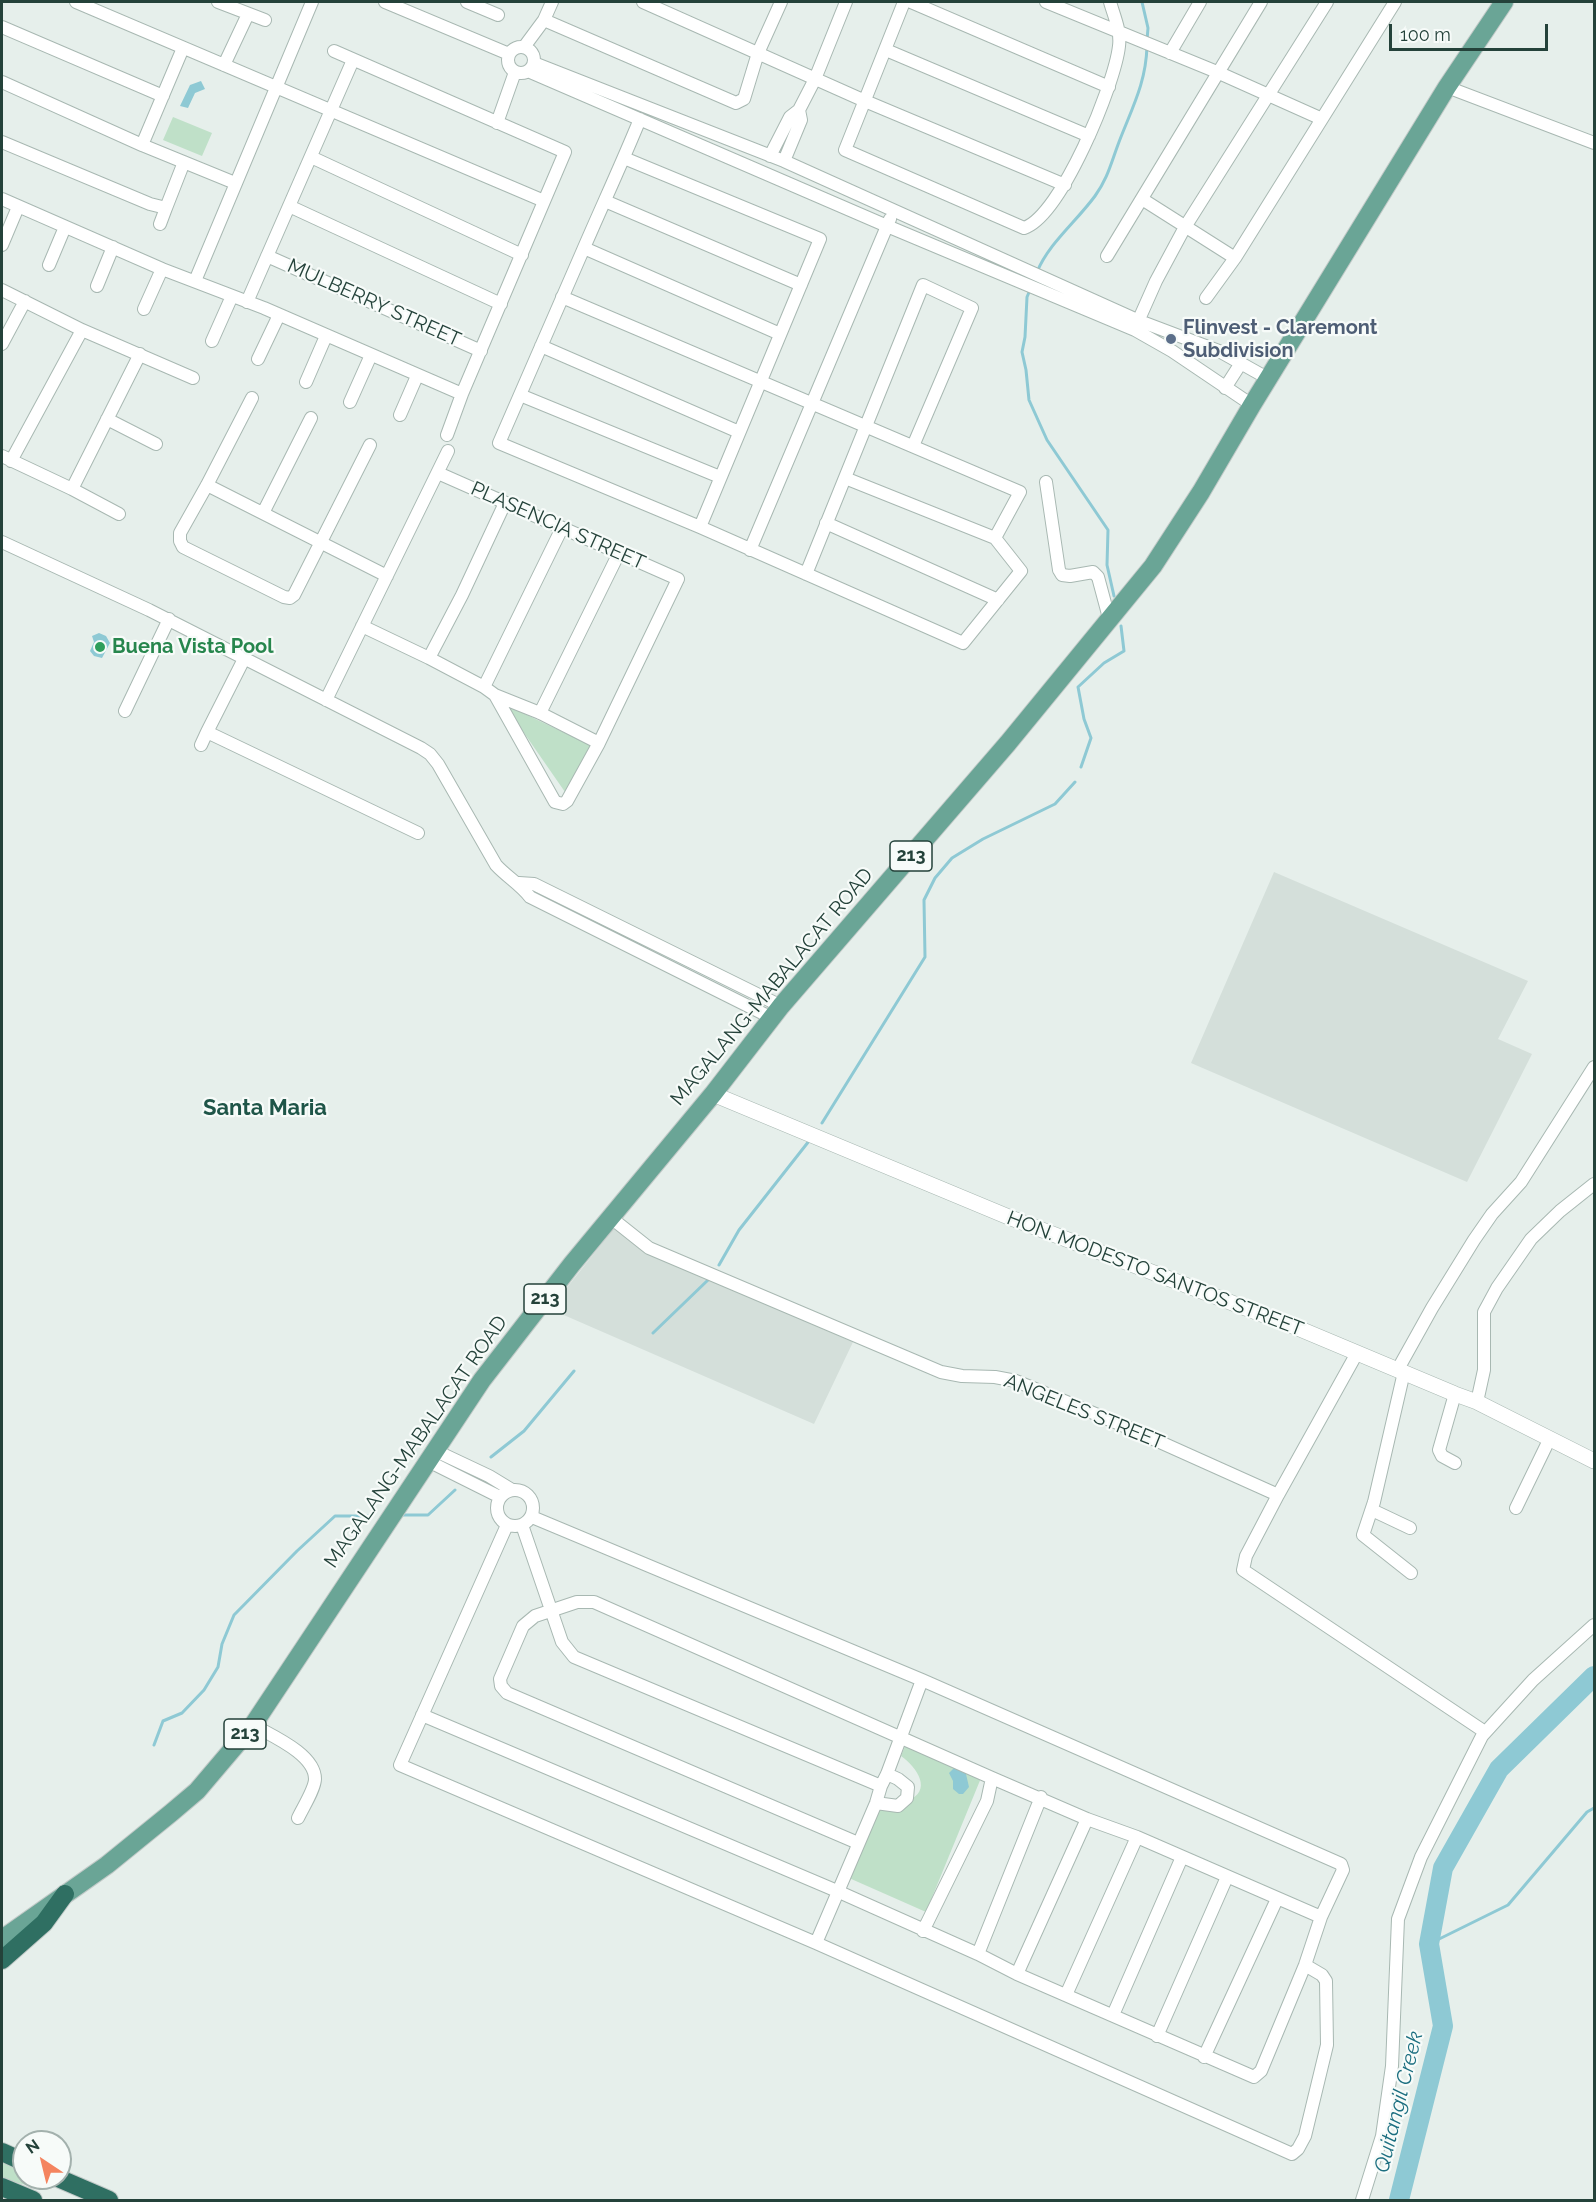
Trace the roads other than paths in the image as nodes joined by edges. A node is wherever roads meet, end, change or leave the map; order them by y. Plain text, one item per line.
1 (76, 2) edge
2 (218, 2) edge
3 (312, 2) edge
4 (385, 2) edge
5 (467, 2) edge
6 (552, 2) edge
7 (643, 2) edge
8 (778, 2) edge
9 (846, 2) edge
10 (904, 2) edge
11 (911, 2) edge
12 (1046, 2) edge
13 (1110, 2) edge
14 (1200, 2) edge
15 (1261, 2) edge
16 (1327, 2) edge
17 (1395, 2) edge
18 (1504, 2) edge
19 (486, 5) edge
20 (248, 14) junction
21 (498, 15) dead end
22 (265, 20) dead end
23 (544, 20) junction
24 (2, 27) edge
25 (1119, 32) junction
26 (524, 47) junction
27 (183, 48) junction
28 (886, 50) junction
29 (334, 51) dead end
30 (1165, 51) junction
31 (758, 53) junction
32 (509, 54) junction
33 (353, 60) junction
34 (224, 65) junction
35 (531, 67) junction
36 (515, 72) junction
37 (1217, 72) junction
38 (815, 79) junction
39 (2, 82) edge
40 (1109, 87) junction
41 (1447, 87) junction
42 (277, 88) junction
43 (163, 96) junction
44 (1269, 97) junction
45 (865, 101) junction
46 (332, 109) junction
47 (799, 110) junction
48 (640, 119) junction
49 (1323, 119) junction
50 (496, 123) junction
51 (1089, 136) junction
52 (2, 142) edge
53 (1594, 143) edge
54 (142, 145) junction
55 (770, 156) junction
56 (311, 157) junction
57 (624, 158) junction
58 (784, 161) junction
59 (184, 162) junction
60 (235, 183) junction
61 (1065, 185) junction
62 (2, 199) edge
63 (1142, 199) junction
64 (544, 201) junction
65 (605, 201) junction
66 (289, 206) junction
67 (18, 207) junction
68 (165, 208) junction
69 (893, 211) junction
70 (160, 224) dead end
71 (887, 226) junction
72 (65, 227) junction
73 (1185, 227) junction
74 (2, 244) edge
75 (112, 247) junction
76 (584, 248) junction
77 (522, 255) junction
78 (267, 256) junction
79 (997, 256) junction
80 (1107, 256) dead end
81 (1235, 258) junction
82 (48, 265) dead end
83 (162, 269) junction
84 (990, 270) junction
85 (195, 281) junction
86 (801, 285) junction
87 (97, 286) dead end
88 (2, 290) edge
89 (232, 296) junction
90 (562, 297) junction
91 (1206, 298) dead end
92 (25, 301) junction
93 (247, 302) junction
94 (501, 304) junction
95 (144, 309) dead end
96 (279, 315) junction
97 (1136, 325) junction
98 (82, 330) junction
99 (780, 334) junction
100 (326, 336) junction
101 (213, 340) dead end
102 (2, 344) edge
103 (541, 346) junction
104 (481, 351) junction
105 (140, 354) junction
106 (371, 355) junction
107 (258, 359) dead end
108 (1241, 363) junction
109 (417, 376) junction
110 (194, 378) dead end
111 (1269, 379) junction
112 (306, 382) dead end
113 (760, 383) junction
114 (1225, 388) junction
115 (462, 394) junction
116 (520, 395) junction
117 (252, 398) dead end
118 (350, 402) dead end
119 (813, 404) junction
120 (1252, 405) junction
121 (400, 415) dead end
122 (311, 418) dead end
123 (107, 419) junction
124 (866, 426) junction
125 (739, 432) junction
126 (447, 435) dead end
127 (156, 444) dead end
128 (370, 445) dead end
129 (913, 446) junction
130 (448, 451) dead end
131 (6, 459) edge
132 (438, 473) junction
133 (720, 477) junction
134 (845, 478) junction
135 (1046, 482) dead end
136 (207, 485) junction
137 (72, 489) junction
138 (505, 503) junction
139 (263, 513) junction
140 (119, 514) dead end
141 (826, 524) junction
142 (700, 527) junction
143 (562, 528) junction
144 (995, 538) junction
145 (2, 542) edge
146 (320, 543) junction
147 (750, 550) junction
148 (619, 553) junction
149 (806, 574) junction
150 (387, 576) junction
151 (998, 600) junction
152 (1109, 618) junction
153 (169, 620) junction
154 (362, 626) junction
155 (245, 657) junction
156 (429, 658) junction
157 (484, 687) junction
158 (495, 695) junction
159 (326, 700) junction
160 (125, 711) dead end
161 (540, 713) junction
162 (207, 732) junction
163 (599, 743) junction
164 (201, 745) dead end
165 (418, 833) dead end
166 (519, 883) junction
167 (759, 996) junction
168 (753, 1008) junction
169 (777, 1012) junction
170 (1594, 1067) edge
171 (713, 1095) junction
172 (1594, 1184) edge
173 (610, 1217) junction
174 (1357, 1353) junction
175 (1401, 1370) junction
176 (1455, 1394) junction
177 (1477, 1402) junction
178 (1550, 1438) junction
179 (438, 1459) junction
180 (1594, 1461) edge
181 (1455, 1463) dead end
182 (512, 1490) junction
183 (1278, 1496) junction
184 (500, 1497) junction
185 (1516, 1508) dead end
186 (1372, 1510) junction
187 (527, 1521) junction
188 (507, 1525) junction
189 (1410, 1528) dead end
190 (1411, 1574) dead end
191 (552, 1611) junction
192 (1594, 1625) edge
193 (922, 1680) junction
194 (422, 1715) junction
195 (253, 1725) junction
196 (1485, 1732) junction
197 (900, 1736) junction
198 (887, 1774) junction
199 (992, 1778) junction
200 (880, 1785) junction
201 (1041, 1797) junction
202 (876, 1803) junction
203 (298, 1818) dead end
204 (1087, 1818) junction
205 (1137, 1837) junction
206 (858, 1843) junction
207 (1182, 1857) junction
208 (1227, 1877) junction
209 (837, 1892) junction
210 (65, 1894) junction
211 (1277, 1899) junction
212 (1321, 1917) junction
213 (923, 1931) junction
214 (2, 1939) edge
215 (816, 1943) junction
216 (978, 1954) junction
217 (2, 1960) edge
218 (1305, 1965) junction
219 (1017, 1974) junction
220 (1066, 1995) junction
221 (1113, 2014) junction
222 (1158, 2036) junction
223 (1204, 2057) junction
224 (72, 2184) edge
225 (2, 2187) edge
226 (33, 2200) edge
227 (109, 2200) edge
228 (1362, 2200) edge

1 - 27 street
2 - 20 street
3 - 42 street
4 - 32 street
5 - 19 street
6 - 23 street
7 - 31 street
8 - 31 street
9 - 38 street
10 - 28 street
11 - 40 street
12 - 25 street
13 - 25 street
14 - 30 street
15 - 37 street
16 - 44 street
17 - 49 street
18 - 41 main road, MAGALANG-MABALACAT ROAD / 213
19 - 21 street
20 - 22 street
20 - 34 street
23 - 26 street
23 - 31 street
24 - 43 street
25 - 30 street
25 - 40 street
26 - 32 street
26 - 35 street
27 - 34 street
27 - 43 street
28 - 45 street
28 - 51 street
29 - 33 street
30 - 37 street
31 - 38 street
32 - 36 street
33 - 46 street
33 - 50 street
34 - 42 street
35 - 36 street
35 - 48 street
35 - 55 street
36 - 50 street
37 - 44 street
37 - 63 street
38 - 45 street
38 - 47 street
39 - 54 street
40 - 51 street
41 - 53 street
41 - 111 main road, MAGALANG-MABALACAT ROAD / 213
42 - 46 street
42 - 60 street
43 - 54 street
44 - 49 street
44 - 73 street
45 - 61 street
45 - 61 street
46 - 56 street
46 - 64 street
47 - 55 street
47 - 58 street
48 - 57 street
48 - 71 street
49 - 81 street
50 - 64 street
51 - 61 street
52 - 68 street
54 - 59 street
55 - 58 street
56 - 66 street
56 - 77 street
57 - 65 street
57 - 86 street
58 - 69 street
59 - 60 street
59 - 68 street
60 - 85 street
62 - 67 street
63 - 73 street
63 - 80 street
64 - 77 street
65 - 76 street
65 - 86 street
66 - 78 street
66 - 94 street
67 - 72 street
67 - 74 street
68 - 70 street
69 - 71 street
69 - 79 street
71 - 84 street
71 - 119 street
72 - 75 street
72 - 82 street
73 - 81 street
73 - 97 street
75 - 83 street
75 - 87 street
76 - 90 street
76 - 99 street
77 - 94 street
78 - 93 street
78 - 104 street, MULBERRY STREET
79 - 84 street
79 - 97 street
81 - 91 street
83 - 85 street
83 - 95 street
84 - 97 street
85 - 89 street
86 - 99 street
88 - 92 street
89 - 93 street
89 - 101 street
90 - 103 street
90 - 113 street
92 - 98 street
92 - 102 street
93 - 96 street
94 - 104 street
96 - 100 street
96 - 107 street
97 - 108 street
97 - 114 street
98 - 105 street
98 - 131 street
99 - 113 street
100 - 106 street
100 - 112 street
103 - 116 street
103 - 125 street
104 - 115 street
105 - 110 street
105 - 123 street
106 - 109 street
106 - 118 street
108 - 111 street
108 - 114 street
109 - 115 street
109 - 121 street
111 - 120 main road, MAGALANG-MABALACAT ROAD / 213
113 - 119 street
113 - 125 street
114 - 120 street
115 - 126 street
116 - 133 street
116 - 142 street
117 - 136 street
119 - 124 street
119 - 147 street
120 - 152 main road, MAGALANG-MABALACAT ROAD / 213
122 - 139 street
123 - 127 street
123 - 137 street
124 - 129 street
124 - 129 street
124 - 134 street
125 - 133 street
128 - 146 street
129 - 144 street
130 - 132 street
131 - 137 street
132 - 138 street, PLASENCIA STREET
132 - 150 street
133 - 142 street
134 - 141 street
134 - 144 street
135 - 152 street
136 - 139 street
136 - 146 street
137 - 140 street
138 - 143 street, PLASENCIA STREET
138 - 156 street
139 - 146 street
141 - 149 street
141 - 151 street
142 - 147 street
143 - 148 street, PLASENCIA STREET
143 - 157 street
144 - 151 street
145 - 153 street
146 - 150 street
147 - 149 street
148 - 161 street
148 - 163 street, PLASENCIA STREET
149 - 151 street
150 - 154 street
152 - 169 main road, MAGALANG-MABALACAT ROAD / 213
153 - 155 street
153 - 160 street
154 - 156 street
154 - 159 street
155 - 159 street
155 - 162 street
156 - 157 street
157 - 158 street
158 - 161 street
158 - 163 street
159 - 166 street
161 - 163 street
162 - 164 street
162 - 165 street
166 - 167 street
166 - 168 street
167 - 168 street
167 - 169 street
168 - 169 street
169 - 171 main road, MAGALANG-MABALACAT ROAD / 213
170 - 175 street
171 - 173 main road, MAGALANG-MABALACAT ROAD / 213
171 - 174 street, HON. MODESTO SANTOS STREET
172 - 177 street
173 - 179 main road, MAGALANG-MABALACAT ROAD / 213
173 - 183 street, ANGELES STREET
174 - 175 street, HON. MODESTO SANTOS STREET
174 - 183 street
175 - 176 street, HON. MODESTO SANTOS STREET
175 - 186 street
176 - 177 street, HON. MODESTO SANTOS STREET
176 - 181 street
177 - 178 street, HON. MODESTO SANTOS STREET
178 - 180 street, HON. MODESTO SANTOS STREET
178 - 185 street
179 - 182 street
179 - 184 street
179 - 195 main road, MAGALANG-MABALACAT ROAD / 213
182 - 184 street
182 - 187 street
183 - 196 street
184 - 188 street
186 - 189 street
186 - 190 street
187 - 188 street
187 - 191 street
187 - 193 street
188 - 194 street
191 - 197 street
191 - 200 street
191 - 206 street
192 - 196 street
193 - 197 street
193 - 212 street
194 - 209 street
194 - 215 street
195 - 203 street
195 - 210 main road, MAGALANG-MABALACAT ROAD / 213
196 - 228 street
197 - 198 street
197 - 199 street
198 - 200 street
198 - 202 street
199 - 201 street
199 - 213 street
200 - 202 street
201 - 204 street
201 - 216 street
202 - 206 street
204 - 205 street
204 - 219 street
205 - 207 street
205 - 220 street
206 - 209 street
207 - 208 street
207 - 221 street
208 - 211 street
208 - 222 street
209 - 213 street
209 - 215 street
210 - 214 main road, MAGALANG-MABALACAT ROAD / 213
210 - 217 highway
211 - 212 street
211 - 223 street
212 - 218 street
213 - 216 street
215 - 218 street
216 - 219 street
218 - 223 street
219 - 220 street
220 - 221 street
221 - 222 street
222 - 223 street
224 - 227 highway
225 - 226 highway

